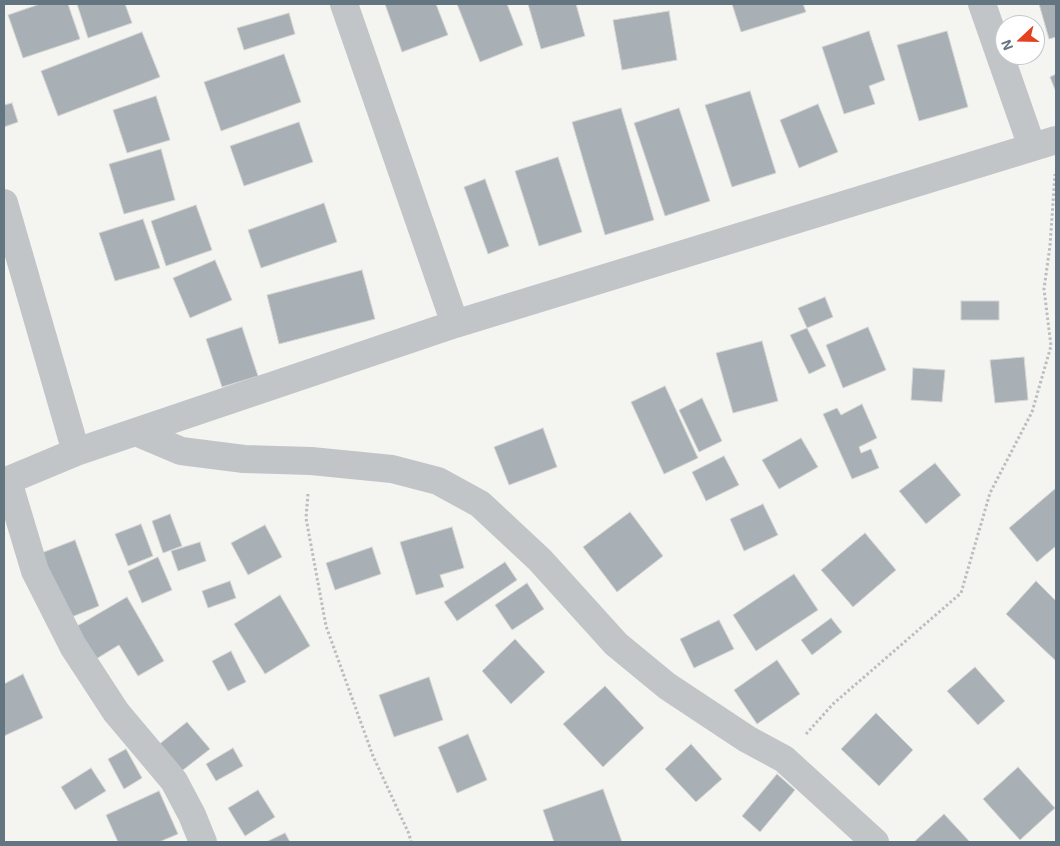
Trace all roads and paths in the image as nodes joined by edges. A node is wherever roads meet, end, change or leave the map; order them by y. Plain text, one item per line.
1 (344, 4) edge
2 (982, 4) edge
3 (1049, 143) edge
4 (1056, 174) edge
5 (4, 203) edge
6 (456, 324) junction
7 (136, 432) junction
8 (76, 452) junction
9 (310, 461) junction
10 (6, 482) edge
11 (784, 759) junction
12 (203, 842) edge
13 (411, 842) edge
14 (875, 842) edge

1 - 6 street
2 - 3 street
3 - 6 street
4 - 11 path
5 - 8 street
6 - 7 street
7 - 8 street
7 - 9 street
8 - 10 street
9 - 11 street
9 - 13 path
10 - 12 street
11 - 14 street

